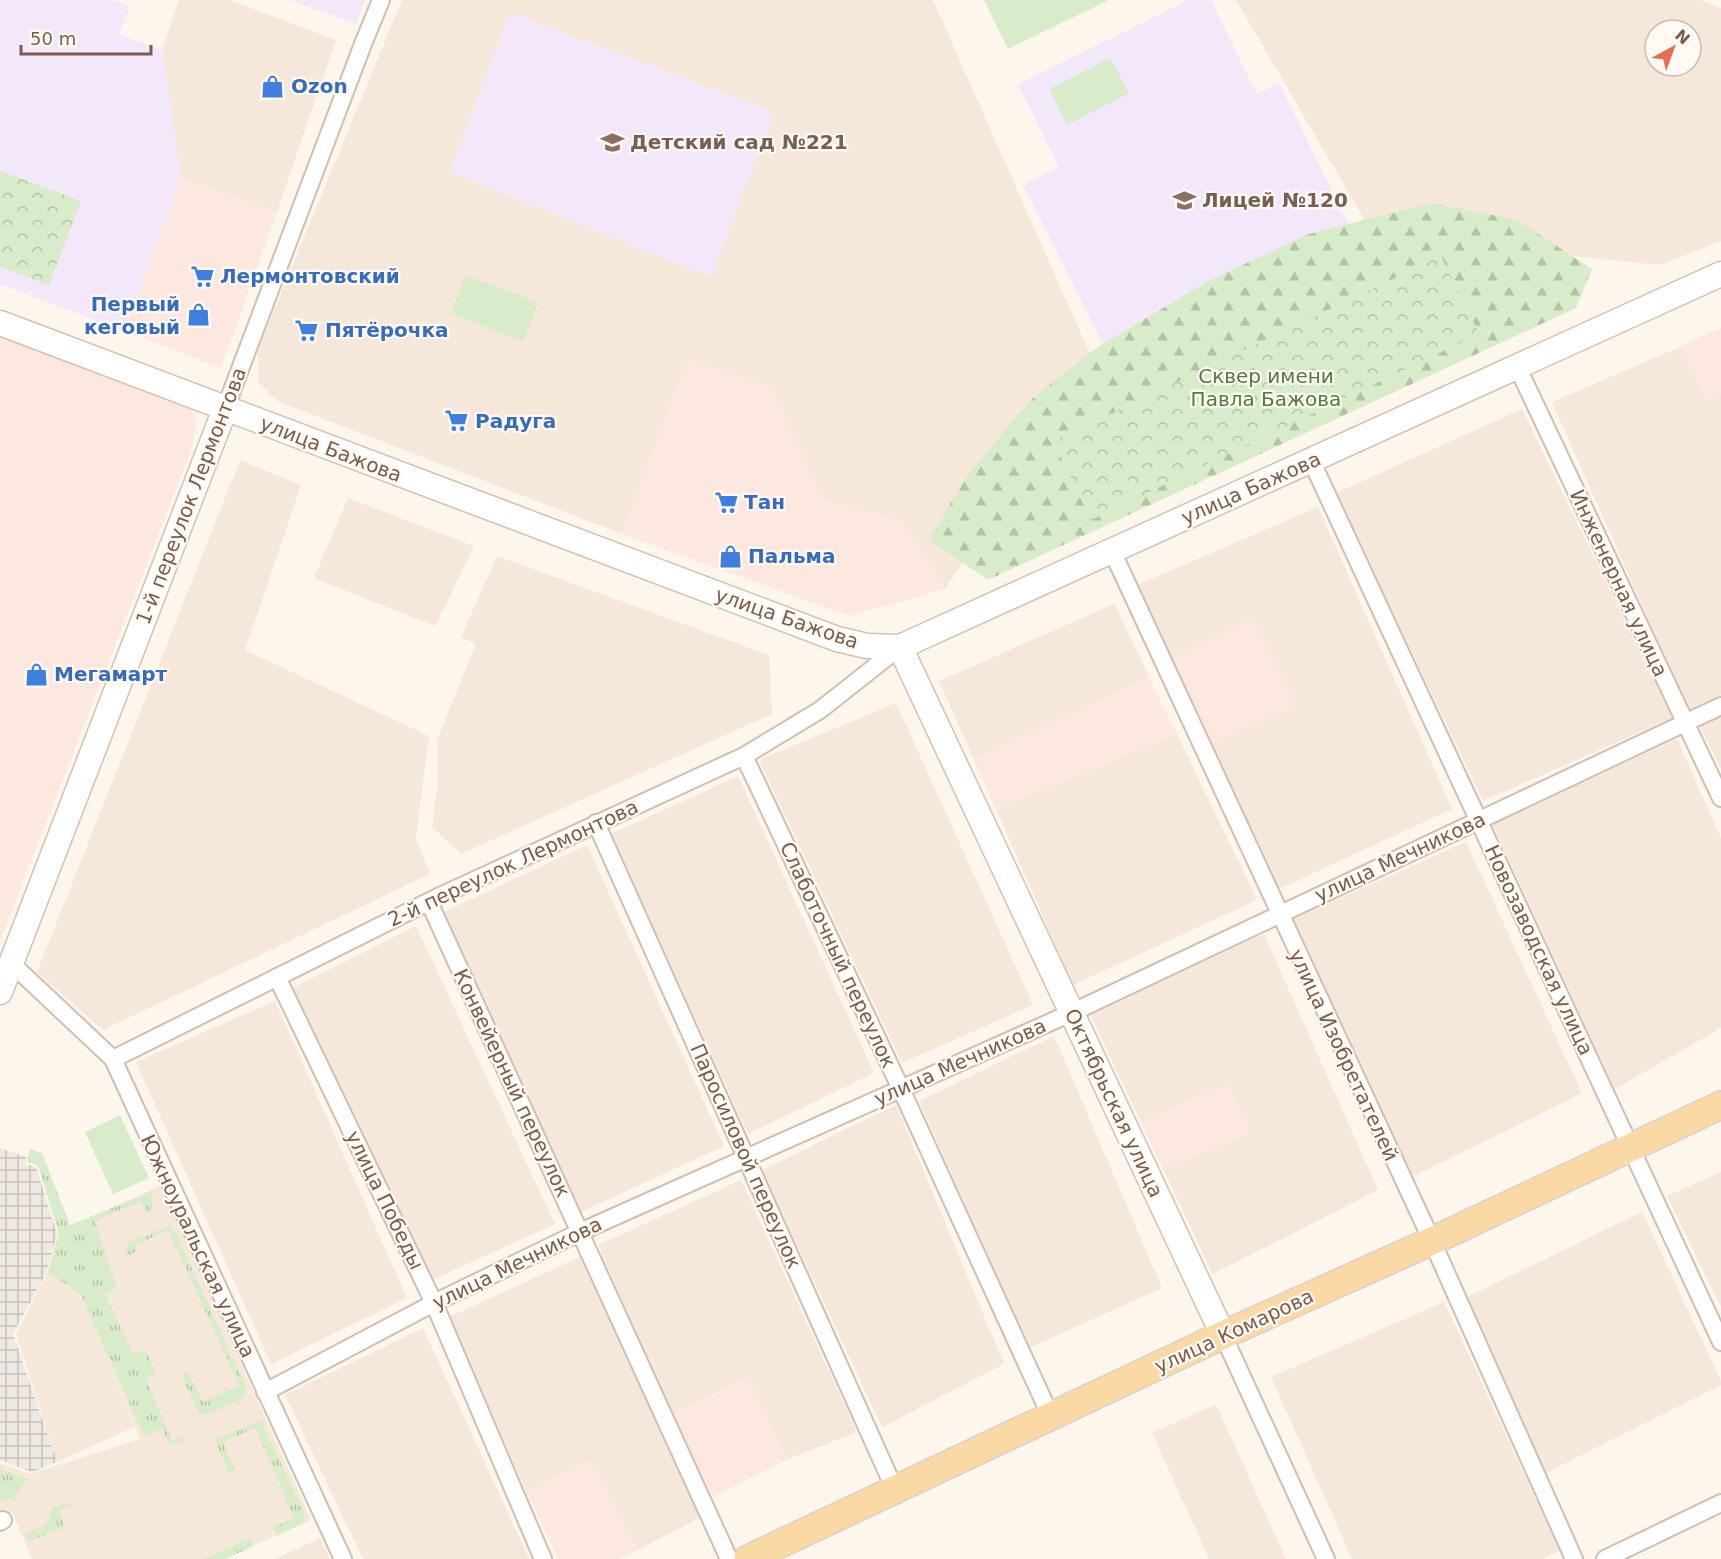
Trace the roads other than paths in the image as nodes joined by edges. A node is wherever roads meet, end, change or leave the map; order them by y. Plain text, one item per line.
1 (381, 0) edge
2 (1721, 274) edge
3 (0, 323) edge
4 (1517, 366) junction
5 (225, 409) junction
6 (1311, 460) junction
7 (1112, 551) junction
8 (900, 647) junction
9 (1721, 706) edge
10 (1685, 723) junction
11 (744, 756) junction
12 (1721, 798) edge
13 (1479, 820) junction
14 (596, 823) junction
15 (429, 902) junction
16 (1279, 915) junction
17 (11, 963) junction
18 (277, 977) junction
19 (0, 992) edge
20 (1071, 1013) junction
21 (112, 1059) junction
22 (901, 1089) junction
23 (1721, 1105) edge
24 (1632, 1148) junction
25 (746, 1157) junction
26 (580, 1232) junction
27 (1432, 1241) junction
28 (434, 1303) junction
29 (1224, 1335) junction
30 (1721, 1342) edge
31 (265, 1392) junction
32 (1051, 1417) junction
33 (895, 1490) junction
34 (1721, 1503) edge
35 (343, 1559) edge
36 (543, 1559) edge
37 (729, 1559) edge
38 (748, 1559) edge
39 (1326, 1559) edge
40 (1574, 1559) edge
41 (1605, 1559) edge

1 - 5 street, 1-й переулок Лермонтова
2 - 4 main road, улица Бажова
3 - 5 main road, улица Бажова
4 - 6 main road, улица Бажова
4 - 10 street, Инженерная улица
5 - 8 main road, улица Бажова
5 - 17 main road, 1-й переулок Лермонтова
6 - 7 main road, улица Бажова
6 - 13 street, Новозаводская улица
7 - 8 main road, улица Бажова
7 - 16 street, улица Изобретателей
8 - 11 street, 2-й переулок Лермонтова
8 - 20 main road, Октябрьская улица
9 - 10 street, улица Мечникова
10 - 12 street, Инженерная улица
10 - 13 street, улица Мечникова
11 - 14 street, 2-й переулок Лермонтова
11 - 22 street, Слаботочный переулок
13 - 16 street, улица Мечникова
13 - 24 street, Новозаводская улица
14 - 15 street, 2-й переулок Лермонтова
14 - 25 street, Паросиловой переулок
15 - 18 street, 2-й переулок Лермонтова
15 - 26 street, Конвейерный переулок
16 - 20 street, улица Мечникова
16 - 27 street, улица Изобретателей
17 - 19 main road, 1-й переулок Лермонтова
17 - 21 street, Южноуральская улица
18 - 21 street, 2-й переулок Лермонтова
18 - 28 street, улица Победы
20 - 22 street, улица Мечникова
20 - 29 main road, Октябрьская улица
21 - 31 street, Южноуральская улица
22 - 25 street, улица Мечникова
22 - 32 street, Слаботочный переулок
23 - 24 main road, улица Комарова
24 - 27 main road, улица Комарова
24 - 30 street, Новозаводская улица
25 - 26 street, улица Мечникова
25 - 33 street, Паросиловой переулок
26 - 28 street, улица Мечникова
26 - 37 street, Конвейерный переулок
27 - 29 main road, улица Комарова
27 - 40 street, улица Изобретателей
28 - 31 street, улица Мечникова
28 - 36 street, улица Победы
29 - 32 main road, улица Комарова
29 - 39 street, Октябрьская улица
31 - 35 street, Южноуральская улица
32 - 33 main road, улица Комарова
33 - 38 main road, улица Комарова
34 - 41 street

